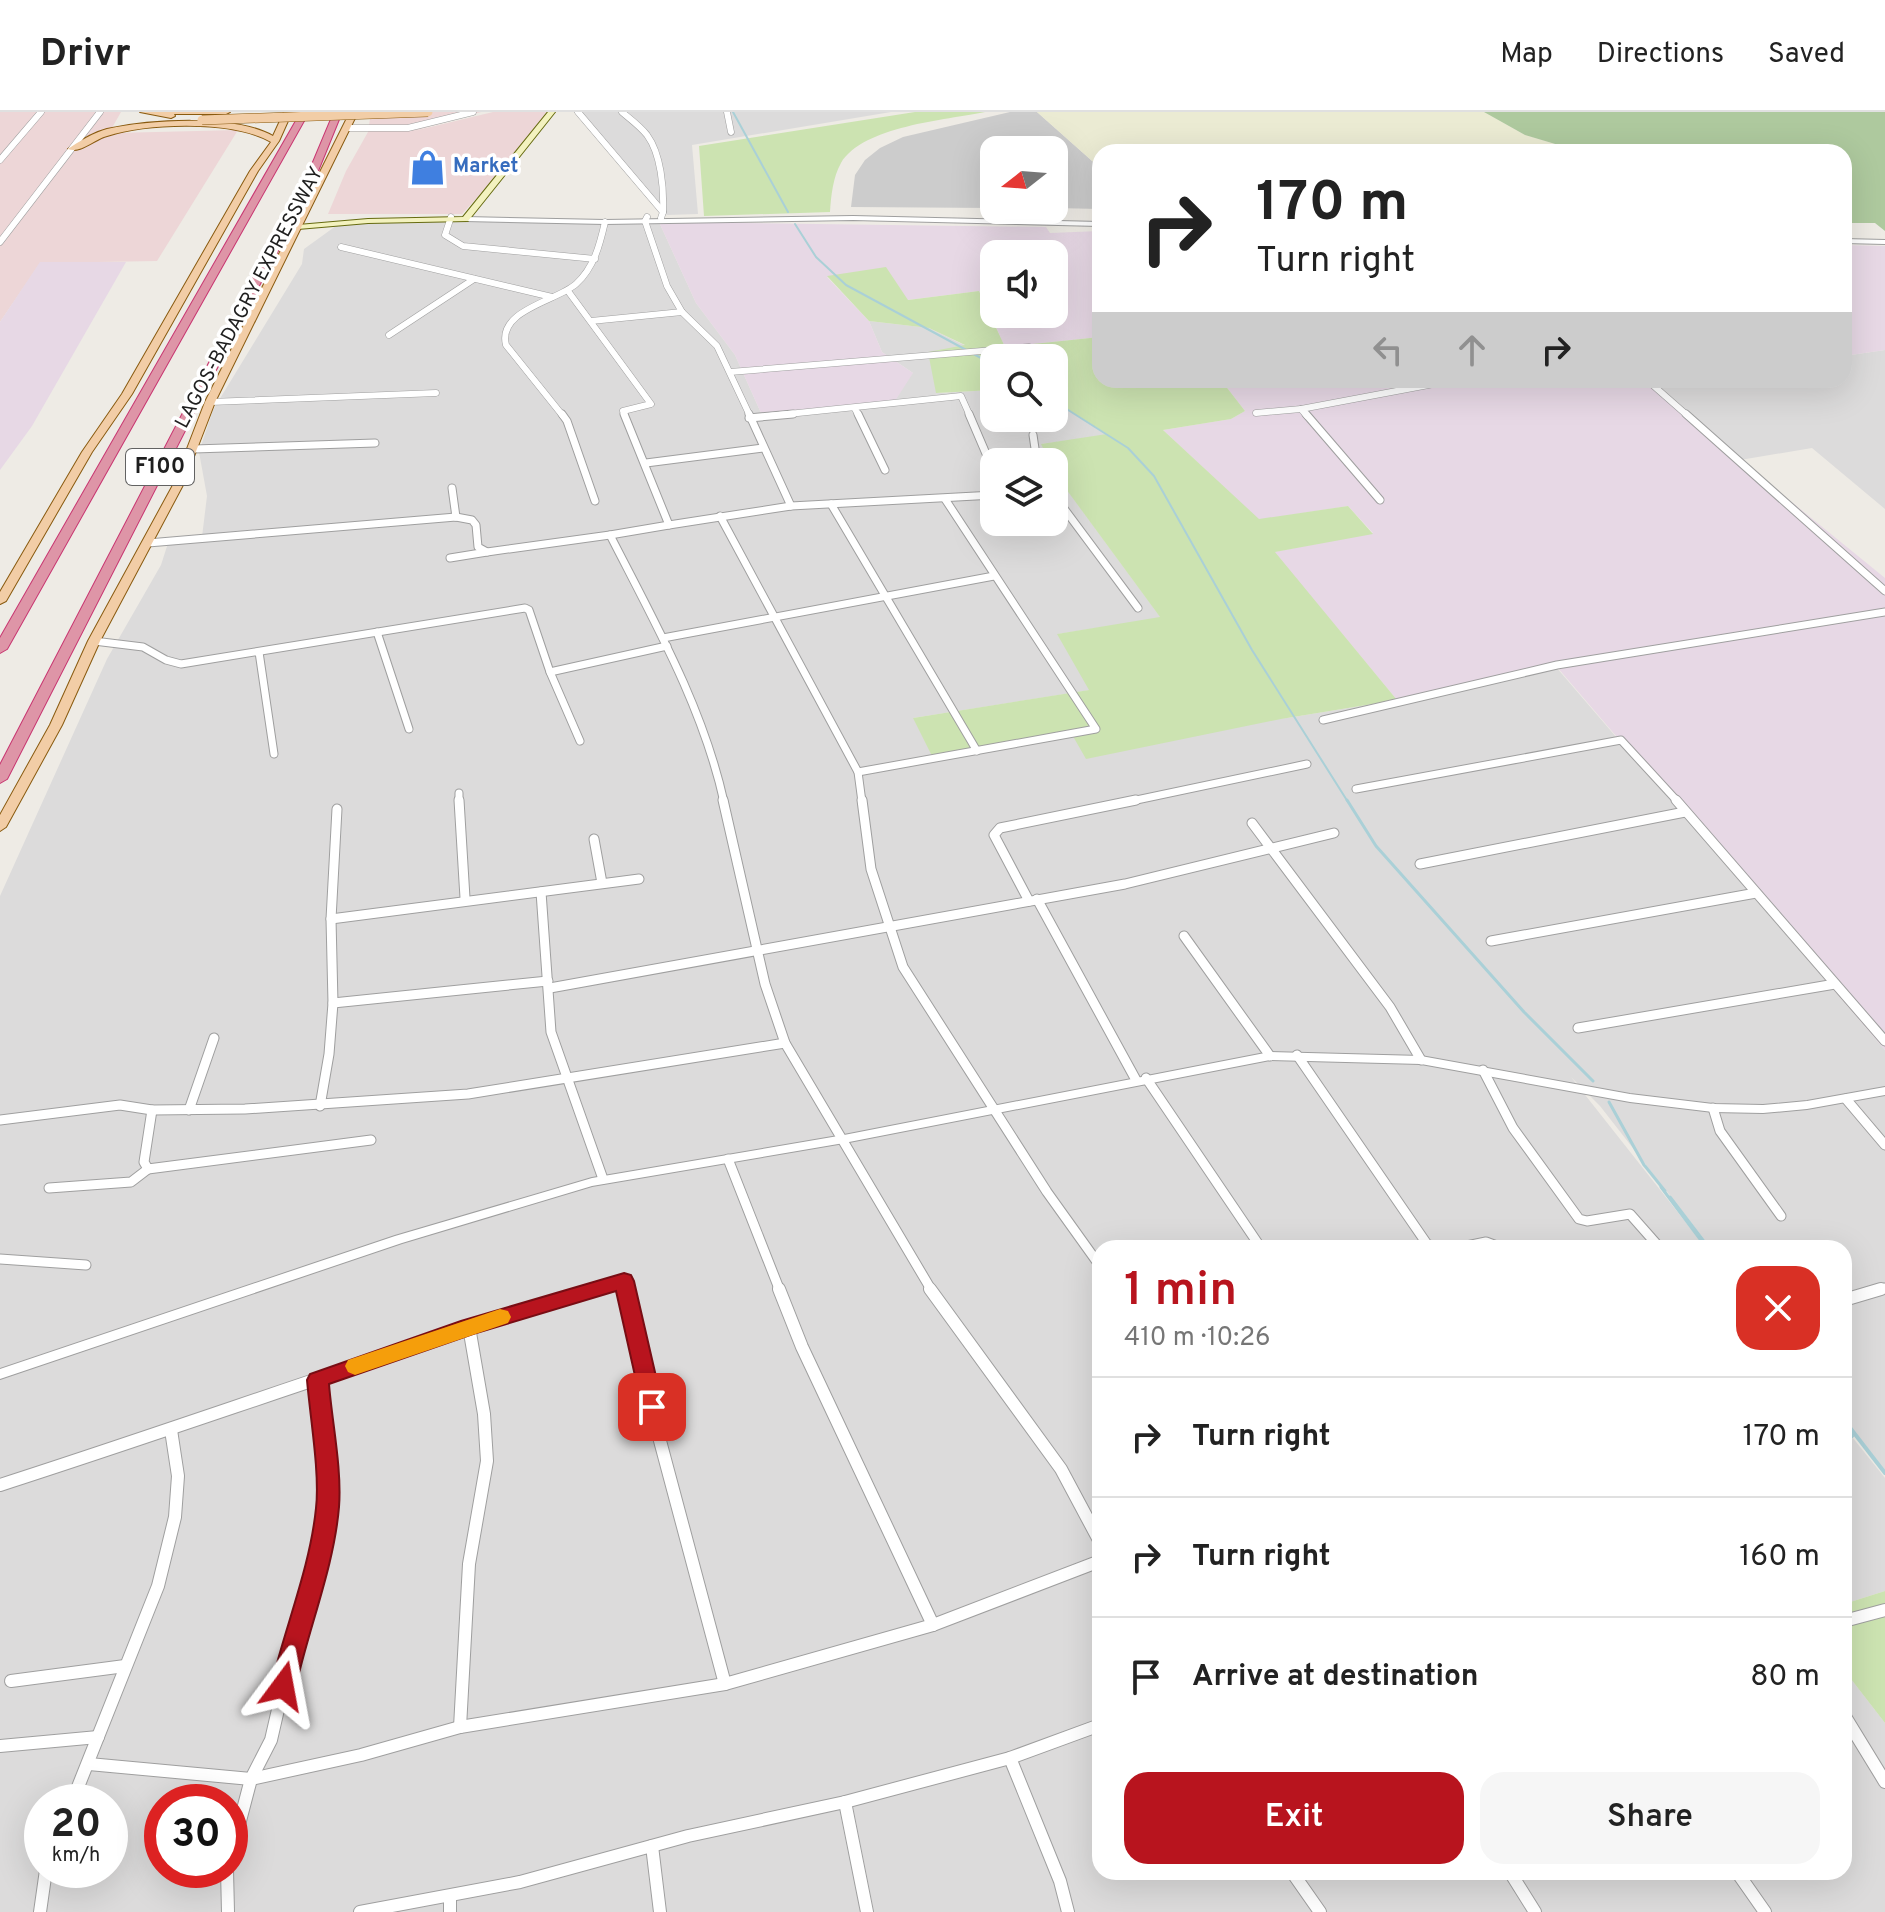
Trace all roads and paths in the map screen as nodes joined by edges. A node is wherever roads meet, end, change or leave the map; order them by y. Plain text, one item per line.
1 (39, 112) edge
2 (100, 112) edge
3 (144, 112) edge
4 (163, 112) edge
5 (226, 112) edge
6 (288, 112) edge
7 (305, 112) edge
8 (338, 112) edge
9 (354, 112) edge
10 (396, 112) edge
11 (428, 112) edge
12 (473, 112) edge
13 (552, 112) edge
14 (578, 112) edge
15 (622, 112) edge
16 (727, 112) edge
17 (202, 118) junction
18 (348, 128) junction
19 (731, 132) dead end
20 (103, 134) junction
21 (275, 141) junction
22 (72, 149) junction
23 (0, 160) edge
24 (662, 215) junction
25 (450, 218) junction
26 (466, 218) junction
27 (646, 219) junction
28 (600, 220) junction
29 (1092, 222) edge
30 (1092, 222) edge
31 (300, 223) junction
32 (1852, 239) edge
33 (1885, 240) edge
34 (0, 242) edge
35 (341, 247) dead end
36 (595, 259) junction
37 (474, 279) junction
38 (568, 291) junction
39 (552, 297) junction
40 (682, 312) junction
41 (591, 321) junction
42 (389, 335) dead end
43 (980, 351) edge
44 (730, 372) junction
45 (1413, 388) edge
46 (1656, 388) edge
47 (436, 393) dead end
48 (210, 402) junction
49 (855, 409) junction
50 (1301, 409) junction
51 (1256, 413) dead end
52 (749, 418) junction
53 (1033, 435) dead end
54 (375, 443) dead end
55 (763, 448) junction
56 (984, 448) edge
57 (1035, 448) edge
58 (194, 449) junction
59 (646, 463) junction
60 (885, 470) dead end
61 (452, 488) dead end
62 (980, 496) edge
63 (945, 499) junction
64 (1380, 500) dead end
65 (595, 501) dead end
66 (831, 504) junction
67 (791, 506) junction
68 (1068, 514) edge
69 (720, 516) junction
70 (456, 517) junction
71 (669, 525) junction
72 (610, 535) junction
73 (148, 543) junction
74 (487, 552) junction
75 (450, 558) dead end
76 (994, 576) junction
77 (1885, 591) edge
78 (885, 595) junction
79 (0, 601) edge
80 (1138, 608) dead end
81 (1885, 612) edge
82 (776, 616) junction
83 (377, 632) junction
84 (94, 641) junction
85 (665, 642) junction
86 (0, 649) edge
87 (259, 652) junction
88 (550, 672) junction
89 (1323, 720) dead end
90 (409, 729) dead end
91 (580, 741) dead end
92 (977, 751) junction
93 (274, 754) dead end
94 (1307, 764) dead end
95 (858, 772) junction
96 (0, 779) edge
97 (1356, 789) dead end
98 (459, 793) dead end
99 (337, 809) dead end
100 (1685, 812) junction
101 (1252, 823) dead end
102 (0, 827) edge
103 (1334, 833) dead end
104 (594, 839) dead end
105 (1269, 848) junction
106 (1420, 864) dead end
107 (639, 879) dead end
108 (602, 883) junction
109 (541, 892) junction
110 (1756, 893) junction
111 (465, 898) junction
112 (1033, 900) junction
113 (331, 919) junction
114 (889, 925) junction
115 (1184, 936) dead end
116 (1491, 941) dead end
117 (757, 950) junction
118 (549, 984) junction
119 (1835, 984) junction
120 (333, 1003) junction
121 (1578, 1028) dead end
122 (214, 1038) dead end
123 (1885, 1041) edge
124 (785, 1043) junction
125 (1297, 1055) junction
126 (1270, 1056) junction
127 (1421, 1060) junction
128 (1483, 1070) junction
129 (568, 1076) junction
130 (1141, 1079) junction
131 (1885, 1091) edge
132 (1846, 1099) junction
133 (320, 1106) junction
134 (1713, 1108) junction
135 (996, 1109) junction
136 (152, 1110) junction
137 (189, 1110) junction
138 (0, 1120) edge
139 (844, 1139) junction
140 (371, 1140) dead end
141 (1885, 1145) edge
142 (728, 1159) junction
143 (148, 1169) junction
144 (603, 1179) junction
145 (49, 1188) dead end
146 (1781, 1216) dead end
147 (1255, 1240) edge
148 (1424, 1240) edge
149 (1653, 1240) edge
150 (1092, 1255) edge
151 (0, 1259) edge
152 (86, 1265) dead end
153 (1885, 1288) edge
154 (1852, 1298) edge
155 (469, 1327) junction
156 (0, 1374) edge
157 (317, 1380) junction
158 (171, 1430) junction
159 (0, 1485) edge
160 (1092, 1527) edge
161 (1092, 1564) edge
162 (1885, 1610) edge
163 (1852, 1619) edge
164 (933, 1625) junction
165 (125, 1666) junction
166 (11, 1681) dead end
167 (725, 1684) junction
168 (460, 1727) junction
169 (1092, 1728) edge
170 (1852, 1728) edge
171 (98, 1737) junction
172 (0, 1746) edge
173 (1010, 1758) junction
174 (89, 1764) junction
175 (251, 1779) junction
176 (1885, 1782) edge
177 (80, 1784) edge
178 (248, 1790) edge
179 (845, 1802) junction
180 (652, 1846) junction
181 (1298, 1880) edge
182 (1515, 1880) edge
183 (1743, 1880) edge
184 (43, 1888) edge
185 (227, 1888) edge
186 (450, 1896) junction
187 (40, 1912) edge
188 (228, 1912) edge
189 (360, 1912) edge
190 (450, 1912) edge
191 (660, 1912) edge
192 (867, 1912) edge
193 (1068, 1912) edge
194 (1320, 1912) edge
195 (1535, 1912) edge
196 (1765, 1912) edge

1 - 23 street
2 - 22 street
3 - 17 main road
4 - 5 main road
6 - 21 main road
7 - 86 highway, LAGOS-BADAGRY EXPRESSWAY / F100
8 - 96 highway, LAGOS-BADAGRY EXPRESSWAY / F100
9 - 18 main road, LAGOS-BADAGRY EXPRESSWAY
10 - 17 main road, bridge
11 - 17 main road, bridge
12 - 18 street
13 - 26 main road
14 - 24 street
15 - 24 street
16 - 19 street
17 - 20 main road
18 - 31 main road, LAGOS-BADAGRY EXPRESSWAY
20 - 21 main road
20 - 22 main road
21 - 79 main road
22 - 34 street
24 - 27 street
24 - 29 street
25 - 26 main road
25 - 31 main road
25 - 36 street
26 - 28 street
27 - 28 street
27 - 30 street
27 - 40 street
28 - 36 street
31 - 48 main road, LAGOS-BADAGRY EXPRESSWAY
32 - 33 street
35 - 37 street
36 - 38 street
37 - 39 street
37 - 42 street
38 - 39 street
38 - 41 street
39 - 65 street
40 - 41 street
40 - 44 street
41 - 59 street
43 - 44 street
44 - 52 street
45 - 50 street
46 - 77 street
47 - 48 street
48 - 58 main road, LAGOS-BADAGRY EXPRESSWAY
49 - 52 street
49 - 56 street
49 - 60 street
50 - 51 street
50 - 64 street
52 - 55 street
53 - 57 street
54 - 58 street
55 - 59 street
55 - 67 street
58 - 73 main road, LAGOS-BADAGRY EXPRESSWAY
59 - 71 street
61 - 70 street
62 - 63 street
63 - 66 street
63 - 76 street
66 - 67 street
66 - 78 street
67 - 69 street
68 - 80 street
69 - 71 street
69 - 82 street
70 - 73 street
70 - 74 street
71 - 72 street
72 - 74 street
72 - 85 street
73 - 84 main road
74 - 75 street
76 - 78 street
76 - 92 street
78 - 82 street
78 - 92 street
81 - 89 street
82 - 85 street
82 - 95 street
83 - 87 street
83 - 88 street
83 - 90 street
84 - 87 street
84 - 102 main road
85 - 88 street
85 - 117 street
87 - 93 street
88 - 91 street
92 - 95 street
94 - 112 street
95 - 114 street
97 - 100 street
98 - 111 street
99 - 113 street
100 - 106 street
100 - 110 street
101 - 105 street
103 - 105 street
104 - 108 street
105 - 112 street
105 - 127 street
107 - 108 street
108 - 109 street
109 - 111 street
109 - 118 street
110 - 116 street
110 - 119 street
111 - 113 street
112 - 114 street
112 - 130 street
113 - 120 street
114 - 117 street
114 - 135 street
115 - 126 street
117 - 118 street
117 - 124 street
118 - 120 street
118 - 129 street
119 - 121 street
119 - 123 street
120 - 133 street
122 - 137 street
124 - 129 street
124 - 139 street
125 - 126 street
125 - 127 street
125 - 148 street
126 - 130 street
127 - 128 street
128 - 134 street
128 - 149 street
129 - 133 street
129 - 144 street
130 - 135 street
130 - 147 street
131 - 132 street
132 - 134 street
132 - 141 street
133 - 137 street
134 - 146 street
135 - 139 street
135 - 150 street
136 - 137 street
136 - 138 street
136 - 143 street
139 - 142 street
139 - 160 street
140 - 143 street
142 - 144 street
142 - 164 street
143 - 145 street
144 - 156 street
151 - 152 street
153 - 154 street
155 - 157 street
155 - 167 street
155 - 168 street
157 - 158 street
157 - 175 street
158 - 159 street
158 - 165 street
161 - 164 street
162 - 163 street
164 - 167 street
165 - 166 street
165 - 171 street
167 - 168 street
168 - 175 street
169 - 173 street
170 - 176 street
171 - 172 street
171 - 174 street
173 - 179 street
173 - 193 street
174 - 175 street
174 - 177 street
175 - 178 street
179 - 180 street
179 - 192 street
180 - 186 street
180 - 191 street
181 - 194 street
182 - 195 street
183 - 196 street
184 - 187 street
185 - 188 street
186 - 189 street
186 - 190 street

